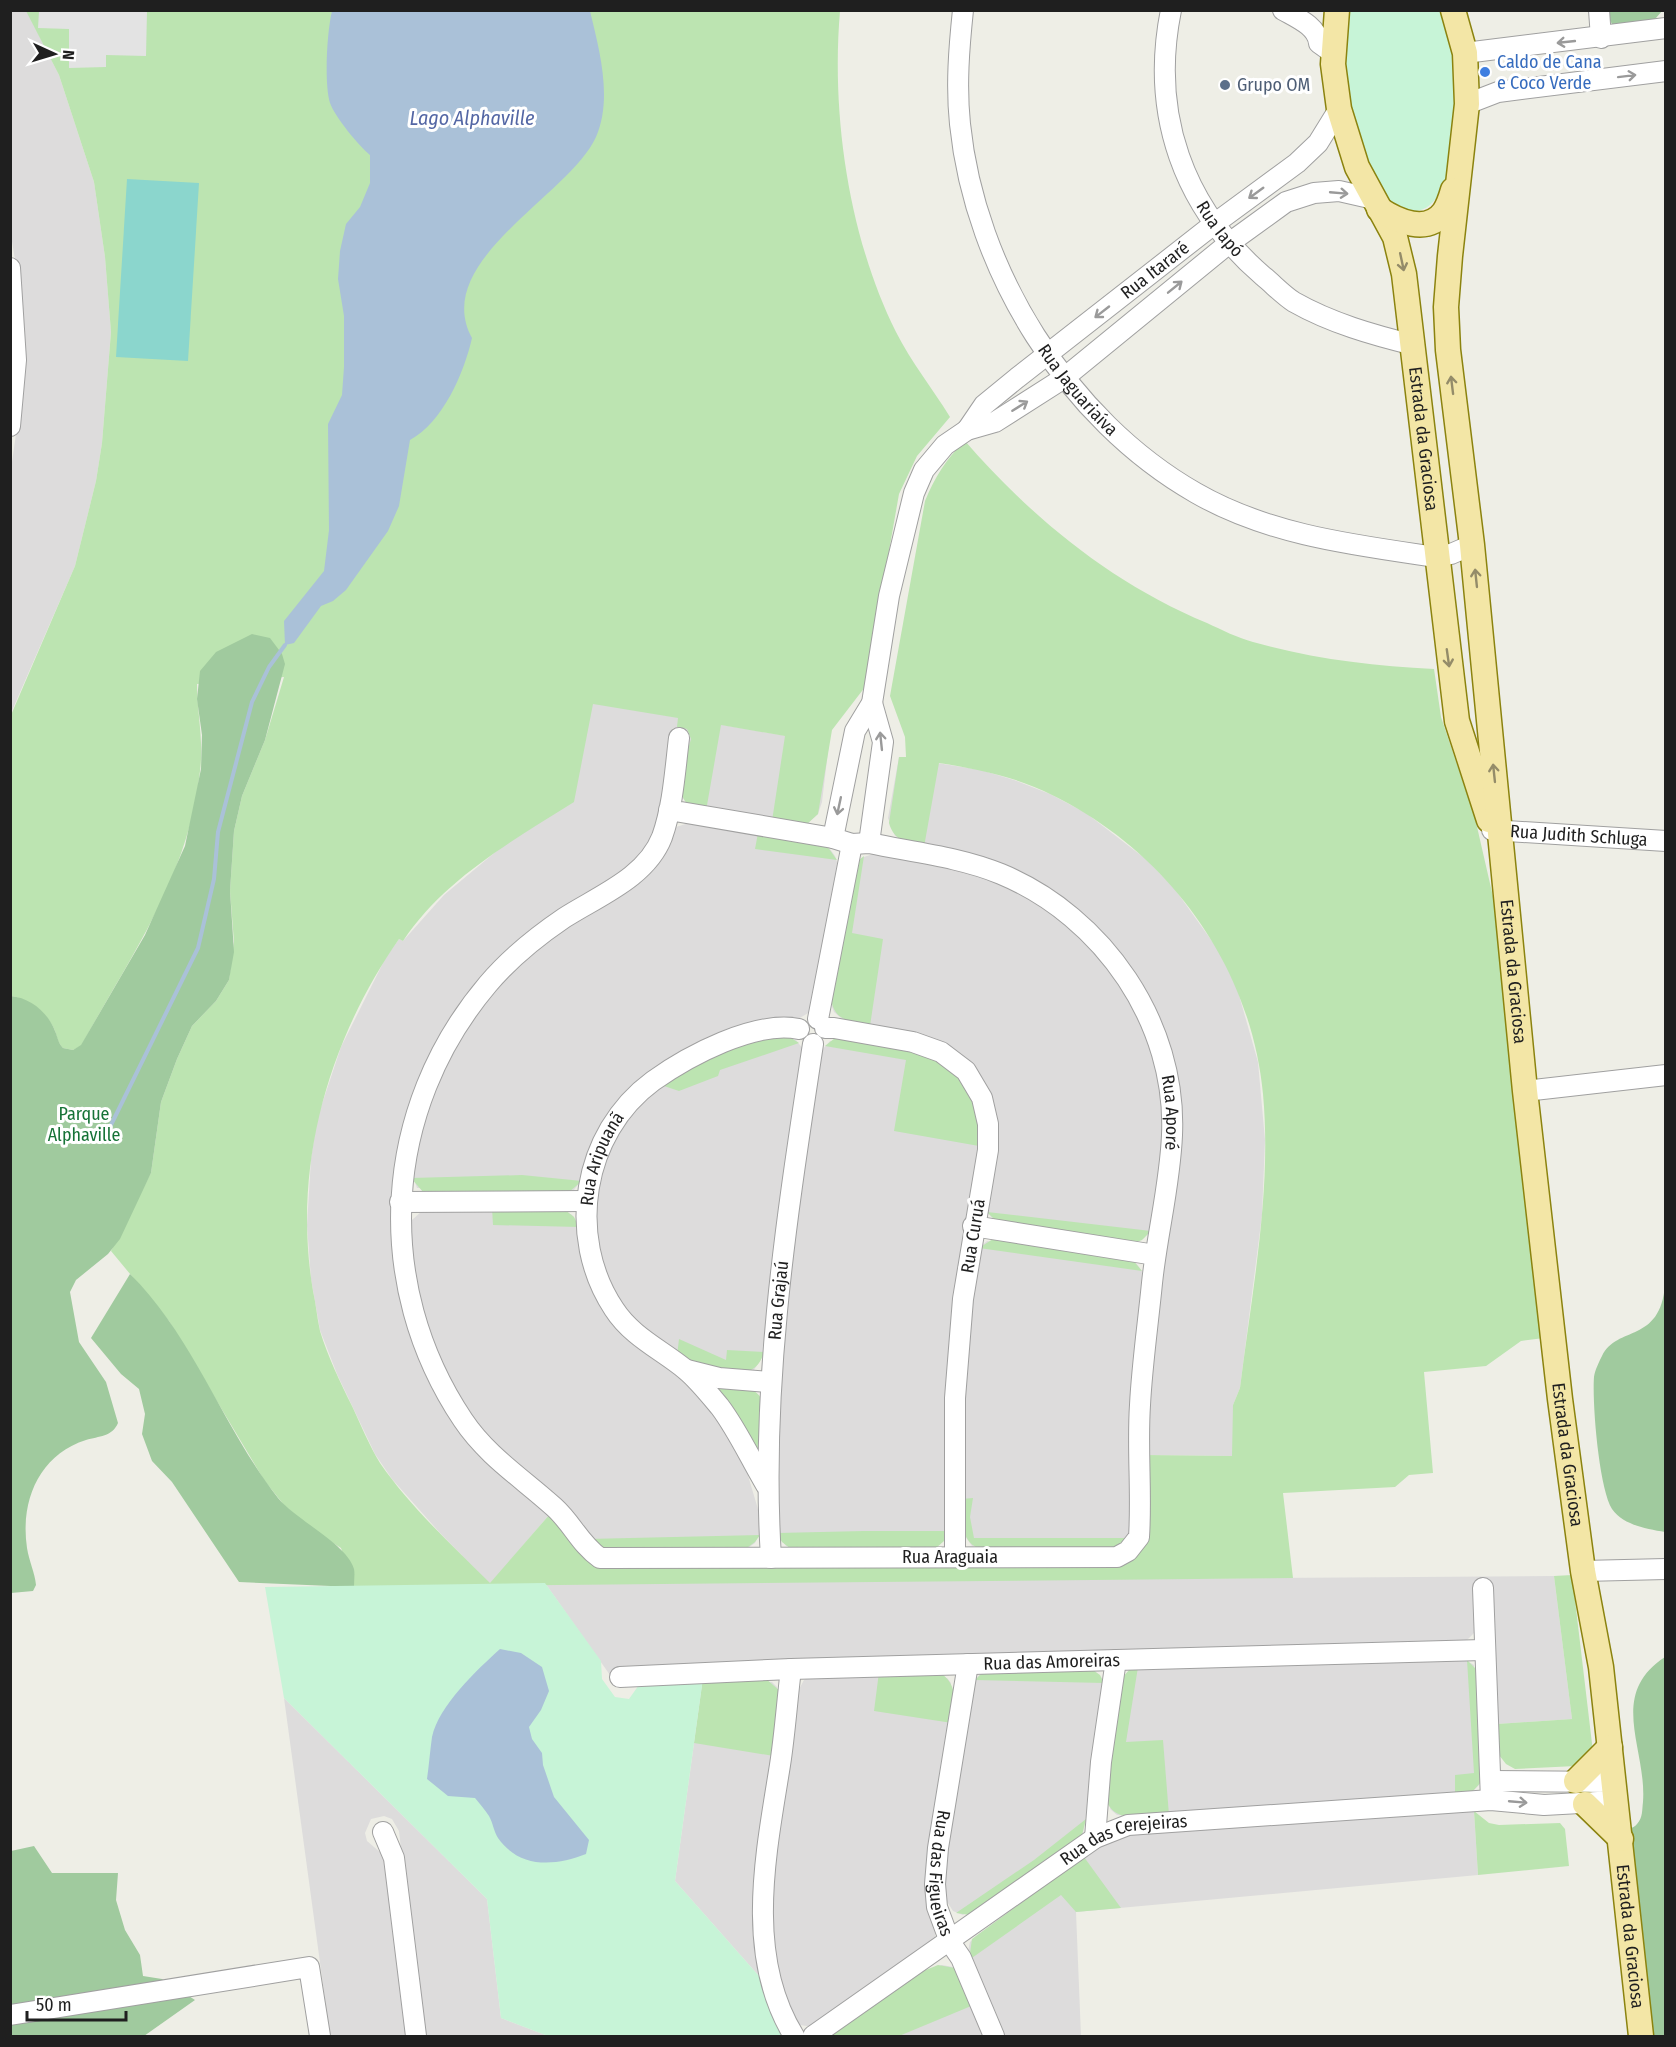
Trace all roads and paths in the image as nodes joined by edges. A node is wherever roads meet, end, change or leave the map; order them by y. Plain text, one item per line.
1 (963, 10) edge
2 (1171, 10) edge
3 (1283, 10) edge
4 (1337, 10) edge
5 (1453, 10) edge
6 (1599, 10) edge
7 (1665, 28) edge
8 (1602, 38) junction
9 (1333, 53) junction
10 (1465, 53) junction
11 (1665, 71) edge
12 (1467, 104) junction
13 (1339, 109) junction
14 (1459, 176) junction
15 (1376, 204) junction
16 (1214, 224) junction
17 (1228, 244) junction
18 (10, 268) edge
19 (1414, 345) junction
20 (1048, 355) junction
21 (1064, 378) junction
22 (10, 426) edge
23 (967, 430) junction
24 (1472, 545) junction
25 (1436, 557) junction
26 (872, 703) junction
27 (679, 738) dead end
28 (669, 810) junction
29 (1496, 830) junction
30 (851, 841) junction
31 (1665, 841) edge
32 (822, 1024) junction
33 (800, 1029) junction
34 (813, 1044) junction
35 (1665, 1075) edge
36 (1525, 1091) junction
37 (586, 1201) junction
38 (400, 1202) junction
39 (973, 1226) junction
40 (1155, 1255) junction
41 (687, 1370) junction
42 (769, 1382) junction
43 (766, 1485) junction
44 (1128, 1551) joint
45 (956, 1557) junction
46 (771, 1558) junction
47 (1665, 1569) edge
48 (1583, 1570) junction
49 (1483, 1588) dead end
50 (1483, 1650) junction
51 (1116, 1660) junction
52 (968, 1664) junction
53 (791, 1669) junction
54 (620, 1677) dead end
55 (1610, 1747) junction
56 (1576, 1781) junction
57 (1491, 1791) junction
58 (1615, 1792) junction
59 (1585, 1804) junction
60 (383, 1832) dead end
61 (1095, 1838) junction
62 (1621, 1839) junction
63 (950, 1942) junction
64 (10, 2015) edge
65 (320, 2037) edge
66 (416, 2037) edge
67 (794, 2037) edge
68 (813, 2037) edge
69 (994, 2037) edge
70 (1641, 2037) edge

1 - 20 street, Rua Jaguariaíva
2 - 16 street, Rua Iapó
3 - 9 street
4 - 9 main road, Estrada da Graciosa
5 - 10 main road, Estrada da Graciosa
6 - 8 street
7 - 8 street
8 -> 10 street
9 - 13 main road, Estrada da Graciosa
10 - 12 main road, Estrada da Graciosa
12 -> 11 street
12 - 14 main road, Estrada da Graciosa
13 - 15 main road, Estrada da Graciosa
13 -> 16 street, Rua Itararé
14 - 15 main road
24 -> 14 main road, Estrada da Graciosa
17 -> 15 street, Rua Itararé
15 -> 19 main road, Estrada da Graciosa
16 - 17 street, Rua Iapó
16 -> 20 street, Rua Itararé
17 - 19 street, Rua Iapó
21 -> 17 street, Rua Itararé
18 - 22 street
19 - 25 main road, Estrada da Graciosa
20 - 21 street, Rua Jaguariaíva
20 - 23 street, Rua Itararé
23 -> 21 street, Rua Itararé
21 - 25 street, Rua Jaguariaíva
23 - 26 street, Rua Itararé
24 - 25 street
29 -> 24 main road, Estrada da Graciosa
25 -> 29 main road, Estrada da Graciosa
26 -> 30 street
30 -> 26 street
27 - 28 street, Rua Araguaia
28 - 30 street, Rua Aporé
28 - 38 street, Rua Araguaia
29 - 31 street, Rua Judith Schluga
29 - 36 main road, Estrada da Graciosa
30 - 32 street
30 - 40 street, Rua Aporé
32 - 33 street
32 - 34 street
32 - 39 street, Rua Curuá
33 - 34 street
33 - 37 street, Rua Aripuanã
34 - 42 street, Rua Grajaú
35 - 36 street
36 - 48 main road, Estrada da Graciosa
37 - 38 street
37 - 41 street, Rua Aripuanã
38 - 46 street, Rua Araguaia
39 - 40 street
39 - 45 street, Rua Curuá
40 - 44 street, Rua Aporé
41 - 42 street, Rua Aripuanã
41 - 43 street, Rua Aripuanã
42 - 43 street, Rua Grajaú
43 - 46 street, Rua Grajaú
44 - 45 street, Rua Araguaia
45 - 46 street, Rua Araguaia
47 - 48 street
48 - 55 main road, Estrada da Graciosa
49 - 50 street
50 - 51 street, Rua das Amoreiras
50 - 57 street
51 - 52 street, Rua das Amoreiras
51 - 61 street
52 - 53 street, Rua das Amoreiras
52 - 63 street, Rua das Figueiras
53 - 54 street, Rua das Amoreiras
53 - 67 street
55 - 56 main road
55 - 58 main road, Estrada da Graciosa
56 - 57 street
56 - 58 street
57 -> 59 street
57 - 61 street, Rua das Cerejeiras
58 - 59 street
58 - 62 main road, Estrada da Graciosa
59 - 62 main road
60 - 66 street
61 - 63 street, Rua das Cerejeiras
62 - 70 main road, Estrada da Graciosa
63 - 68 street, Rua das Cerejeiras
63 - 69 street, Rua das Figueiras
64 - 65 street

